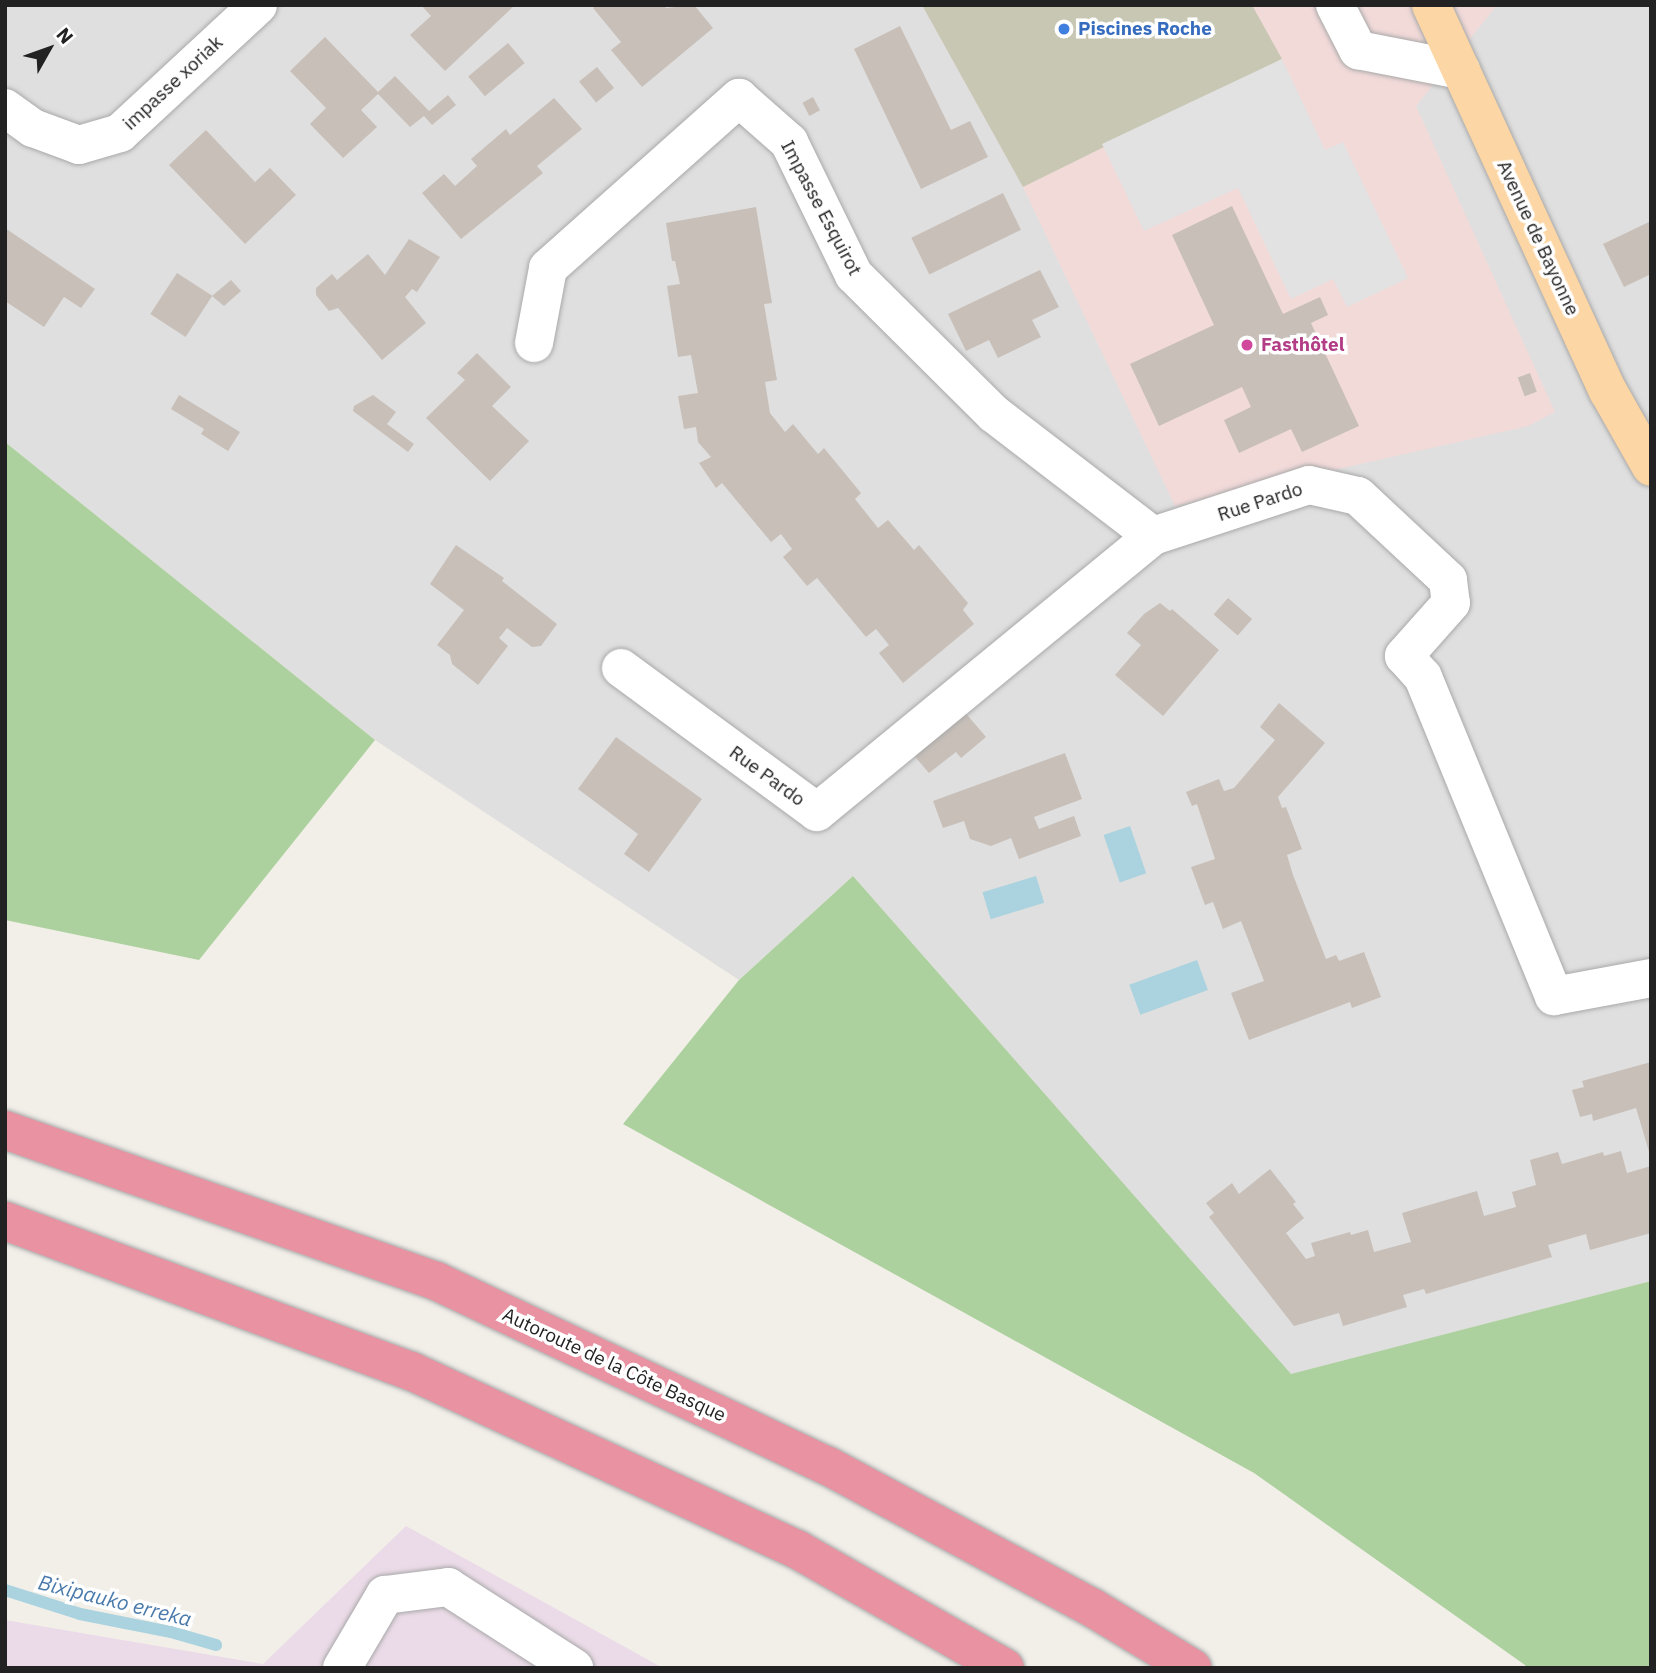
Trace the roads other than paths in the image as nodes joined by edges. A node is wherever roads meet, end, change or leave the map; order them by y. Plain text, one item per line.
1 (258, 5) edge
2 (1335, 5) edge
3 (1431, 5) edge
4 (1461, 70) junction
5 (5, 108) edge
6 (534, 343) dead end
7 (1651, 467) edge
8 (1153, 537) junction
9 (621, 668) dead end
10 (1651, 978) edge
11 (5, 1130) edge
12 (5, 1221) edge
13 (342, 1668) edge
14 (574, 1668) edge
15 (1005, 1668) edge
16 (1192, 1668) edge

1 - 5 street, impasse xoriak
2 - 4 street
3 - 4 main road, Avenue de Bayonne
4 - 7 main road, Avenue de Bayonne
6 - 8 street, Impasse Esquirot
8 - 9 street, Rue Pardo
8 - 10 street, Rue Pardo
11 - 16 highway, Autoroute de la Côte Basque
12 - 15 highway
13 - 14 street

